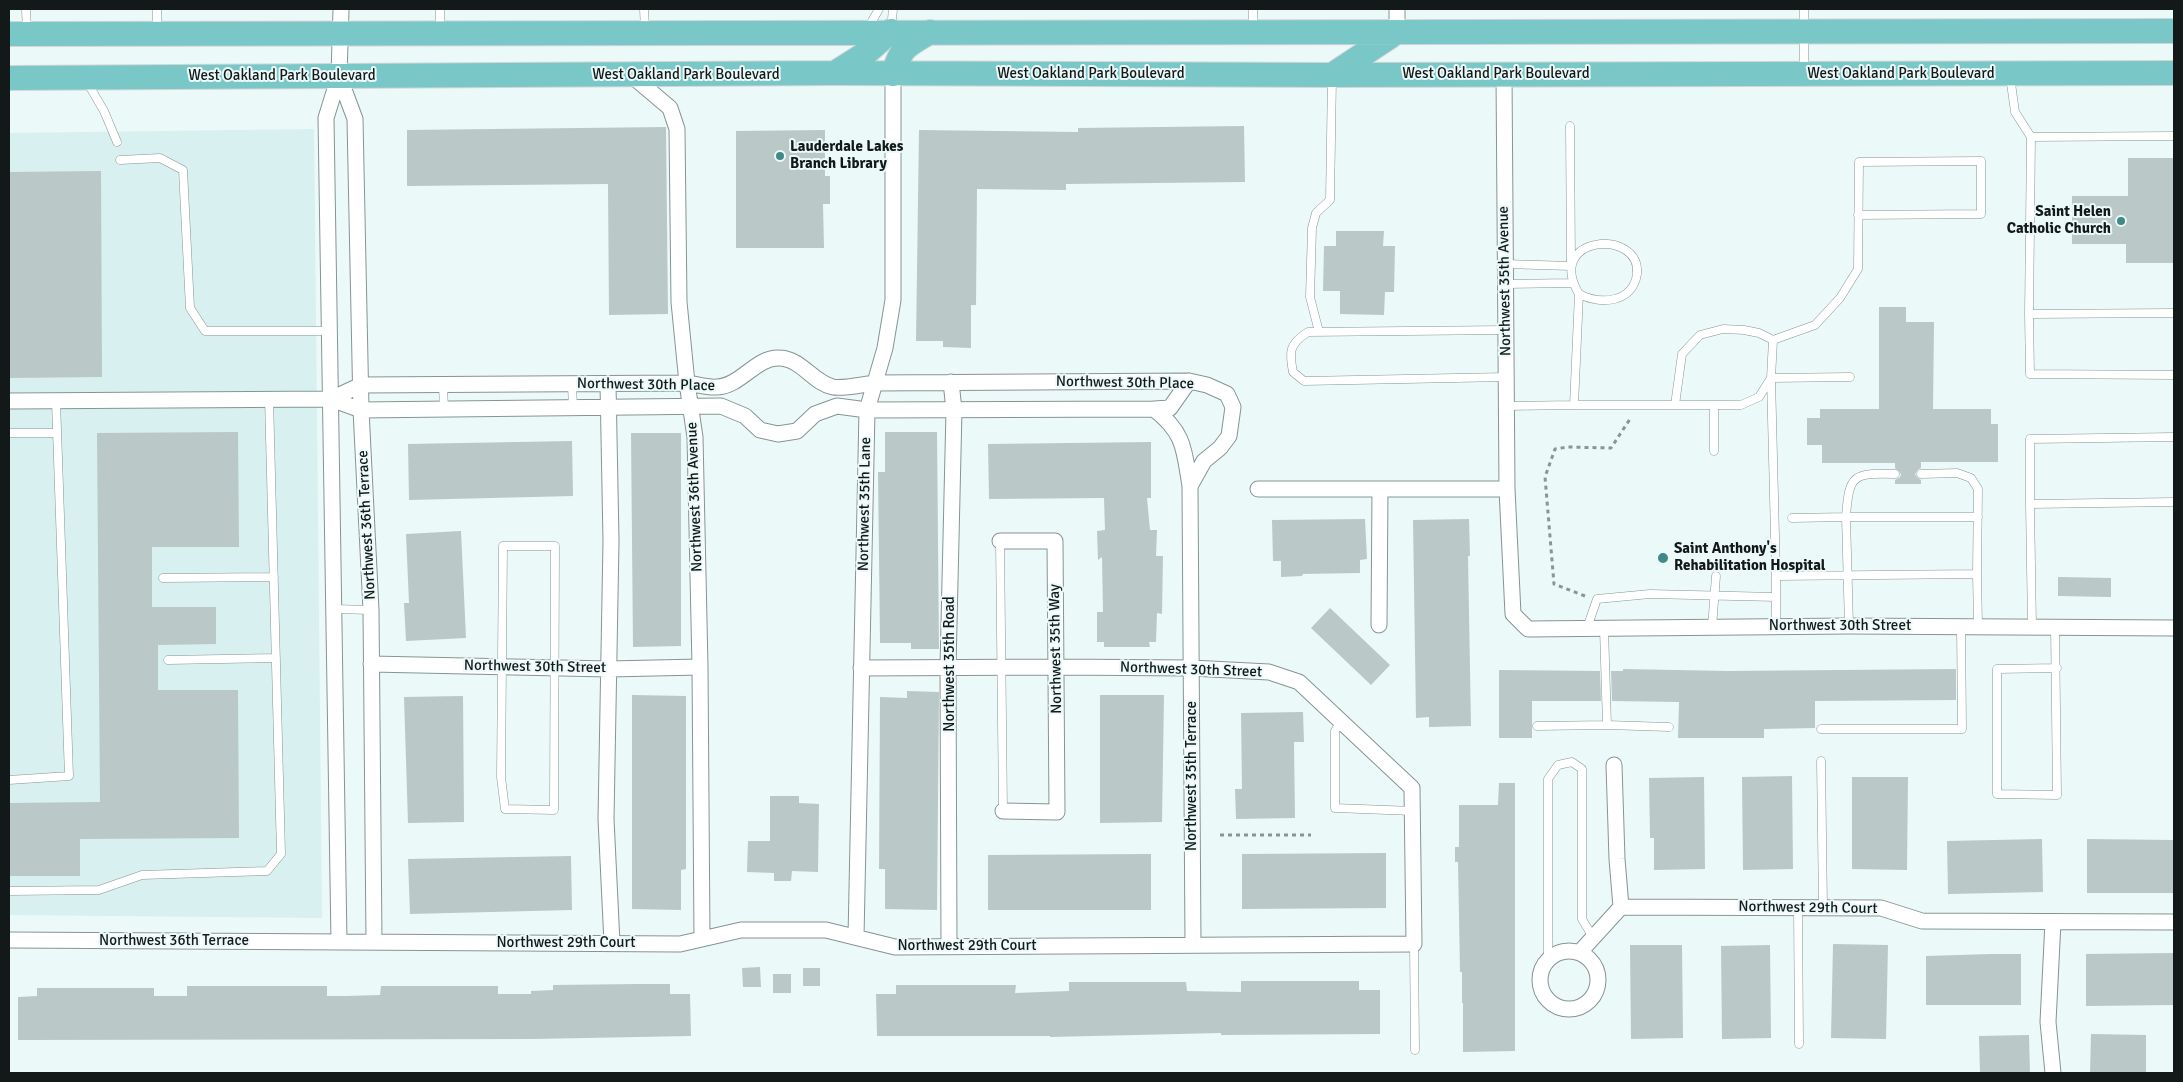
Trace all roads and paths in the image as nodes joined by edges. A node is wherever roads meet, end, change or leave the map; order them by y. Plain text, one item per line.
1 (26, 9) edge
2 (157, 9) edge
3 (341, 9) edge
4 (440, 9) edge
5 (644, 9) edge
6 (880, 9) edge
7 (892, 20) edge
8 (1253, 20) edge
9 (1397, 20) edge
10 (1804, 20) edge
11 (2174, 31) edge
12 (341, 32) junction
13 (645, 32) junction
14 (865, 32) junction
15 (930, 32) junction
16 (157, 33) junction
17 (440, 33) junction
18 (18, 34) edge
19 (835, 73) junction
20 (2010, 73) junction
21 (2174, 73) edge
22 (893, 74) junction
23 (1504, 74) junction
24 (1804, 74) junction
25 (631, 75) junction
26 (1332, 75) junction
27 (84, 76) junction
28 (339, 76) junction
29 (9, 78) edge
30 (1570, 126) dead end
31 (2174, 136) edge
32 (2031, 137) junction
33 (117, 142) dead end
34 (120, 160) dead end
35 (1858, 215) junction
36 (1505, 264) junction
37 (1571, 266) junction
38 (1573, 283) junction
39 (1505, 284) junction
40 (1579, 294) junction
41 (2174, 313) edge
42 (2029, 314) junction
43 (1506, 330) junction
44 (330, 331) junction
45 (1319, 332) junction
46 (1773, 340) junction
47 (2174, 375) edge
48 (1506, 377) junction
49 (1771, 378) junction
50 (1850, 378) dead end
51 (1189, 381) junction
52 (951, 382) junction
53 (687, 383) junction
54 (875, 383) junction
55 (443, 384) junction
56 (572, 384) junction
57 (608, 384) junction
58 (361, 385) junction
59 (269, 399) junction
60 (331, 399) junction
61 (9, 401) edge
62 (56, 401) junction
63 (1574, 405) junction
64 (1675, 405) junction
65 (1506, 406) junction
66 (1714, 406) junction
67 (690, 407) junction
68 (608, 408) junction
69 (573, 409) junction
70 (1154, 409) junction
71 (361, 410) junction
72 (444, 410) junction
73 (867, 410) junction
74 (954, 410) junction
75 (1630, 419) dead end
76 (9, 433) edge
77 (58, 433) junction
78 (2174, 438) edge
79 (1714, 451) dead end
80 (1895, 474) dead end
81 (1921, 474) dead end
82 (1190, 486) junction
83 (1258, 489) dead end
84 (1380, 489) junction
85 (1507, 489) junction
86 (2174, 502) edge
87 (2030, 504) junction
88 (1846, 517) junction
89 (1978, 517) junction
90 (1792, 518) dead end
91 (1000, 541) joint
92 (1977, 574) junction
93 (1849, 575) junction
94 (1716, 576) dead end
95 (1776, 576) junction
96 (274, 577) junction
97 (163, 578) dead end
98 (1715, 596) junction
99 (1776, 597) junction
100 (1585, 602) dead end
101 (334, 610) junction
102 (370, 610) junction
103 (1513, 614) joint
104 (1380, 625) dead end
105 (1776, 626) junction
106 (1849, 626) junction
107 (1961, 626) junction
108 (1978, 626) junction
109 (2055, 626) junction
110 (1712, 627) junction
111 (2032, 627) junction
112 (1587, 628) junction
113 (2174, 628) edge
114 (1604, 629) junction
115 (276, 658) junction
116 (168, 660) dead end
117 (371, 664) junction
118 (503, 666) junction
119 (555, 666) junction
120 (700, 667) junction
121 (948, 667) junction
122 (1002, 667) junction
123 (1057, 667) junction
124 (861, 668) junction
125 (1191, 668) junction
126 (2057, 668) junction
127 (609, 669) junction
128 (1341, 721) junction
129 (1607, 725) junction
130 (1537, 726) dead end
131 (1669, 727) dead end
132 (1821, 729) dead end
133 (1821, 762) dead end
134 (1614, 765) dead end
135 (9, 780) edge
136 (1003, 811) joint
137 (1413, 811) junction
138 (1220, 835) dead end
139 (1311, 835) dead end
140 (9, 891) edge
141 (1621, 907) junction
142 (1798, 907) junction
143 (1823, 907) junction
144 (2053, 922) junction
145 (2174, 922) edge
146 (856, 938) junction
147 (702, 939) junction
148 (1594, 939) junction
149 (9, 940) edge
150 (339, 942) junction
151 (374, 942) junction
152 (612, 943) junction
153 (1414, 944) junction
154 (1193, 945) junction
155 (949, 946) junction
156 (1580, 952) junction
157 (1548, 959) junction
158 (1799, 1044) dead end
159 (1416, 1050) dead end
160 (2053, 1073) edge

1 - 18 lane
2 - 16 lane
3 - 12 street, Northwest 36th Terrace
4 - 17 lane
5 - 13 lane
6 - 14 lane
7 - 14 main road
7 - 15 main road
7 - 19 main road
8 - 9 main road
8 - 15 main road
9 - 10 main road
9 - 26 main road
10 - 11 main road
10 - 24 lane
12 - 16 main road
12 - 17 main road
12 - 28 street, Northwest 36th Terrace
13 - 14 main road
13 - 17 main road
15 - 22 main road
16 - 18 main road
19 - 22 main road, West Oakland Park Boulevard
19 - 25 main road, West Oakland Park Boulevard
20 - 21 main road, West Oakland Park Boulevard
20 - 24 main road, West Oakland Park Boulevard
20 - 32 lane
22 - 26 main road, West Oakland Park Boulevard
22 - 54 street, Northwest 35th Lane
23 - 24 main road, West Oakland Park Boulevard
23 - 26 main road, West Oakland Park Boulevard
23 - 36 street, Northwest 35th Avenue
25 - 28 main road, West Oakland Park Boulevard
25 - 53 street, Northwest 36th Avenue
26 - 45 lane
27 - 28 main road, West Oakland Park Boulevard
27 - 29 main road, West Oakland Park Boulevard
27 - 33 lane
28 - 44 street, Northwest 36th Terrace
28 - 58 street, Northwest 36th Terrace
30 - 37 lane
31 - 32 lane
32 - 42 lane
34 - 44 lane
35 - 35 lane
35 - 46 lane
36 - 37 lane
36 - 39 street, Northwest 35th Avenue
37 - 38 lane
37 - 40 lane
38 - 39 lane
38 - 40 lane
39 - 43 street, Northwest 35th Avenue
40 - 63 lane
41 - 42 lane
42 - 47 lane
43 - 45 lane
43 - 48 street, Northwest 35th Avenue
44 - 60 street, Northwest 36th Terrace
45 - 48 lane
46 - 49 lane
46 - 64 lane
48 - 65 street, Northwest 35th Avenue
49 - 50 lane
49 - 66 lane
49 - 95 lane
51 - 52 street, Northwest 30th Place
51 - 70 street
51 - 82 street, Northwest 30th Place
52 - 54 street, Northwest 30th Place
52 - 74 street, Northwest 35th Road
53 - 54 street, Northwest 30th Place
53 - 57 street, Northwest 30th Place
53 - 67 street, Northwest 36th Avenue
54 - 73 street, Northwest 35th Lane
55 - 56 street, Northwest 30th Place
55 - 58 street, Northwest 30th Place
55 - 72 lane
56 - 57 street, Northwest 30th Place
56 - 69 lane
57 - 68 street
58 - 60 street, Northwest 30th Place
58 - 71 street, Northwest 36th Terrace
59 - 60 street
59 - 62 street
59 - 96 lane
60 - 71 street, Northwest 30th Place
60 - 101 street, Northwest 36th Terrace
61 - 62 street
62 - 77 lane
63 - 64 lane
63 - 65 lane
64 - 66 lane
65 - 85 street, Northwest 35th Avenue
66 - 79 lane
67 - 68 street, Northwest 30th Place
67 - 73 street, Northwest 30th Place
67 - 120 street, Northwest 36th Avenue
68 - 69 street, Northwest 30th Place
68 - 127 street
69 - 72 street, Northwest 30th Place
70 - 74 street, Northwest 30th Place
70 - 82 street, Northwest 30th Place
71 - 72 street, Northwest 30th Place
71 - 102 street, Northwest 36th Terrace
73 - 74 street, Northwest 30th Place
73 - 124 street, Northwest 35th Lane
74 - 121 street, Northwest 35th Road
75 - 100 path
76 - 77 lane
77 - 135 lane
78 - 87 lane
80 - 88 lane
81 - 89 lane
82 - 125 street, Northwest 35th Terrace
83 - 84 street
84 - 85 street
84 - 104 street
85 - 103 street, Northwest 35th Avenue
86 - 87 lane
87 - 111 lane
88 - 89 lane
88 - 90 lane
88 - 93 lane
89 - 92 lane
91 - 122 lane
91 - 123 street, Northwest 35th Way
92 - 93 lane
92 - 108 lane
93 - 95 lane
93 - 106 lane
94 - 98 lane
95 - 99 lane
96 - 97 lane
96 - 115 lane
98 - 99 lane
98 - 110 lane
98 - 112 lane
99 - 105 lane
101 - 102 lane
101 - 150 street, Northwest 36th Terrace
102 - 117 street, Northwest 36th Terrace
103 - 112 street, Northwest 30th Street
105 - 106 street, Northwest 30th Street
105 - 110 street, Northwest 30th Street
106 - 107 street, Northwest 30th Street
107 - 108 street, Northwest 30th Street
107 - 132 lane
108 - 111 street, Northwest 30th Street
109 - 111 street, Northwest 30th Street
109 - 113 street, Northwest 30th Street
109 - 126 lane
110 - 114 street, Northwest 30th Street
112 - 114 street, Northwest 30th Street
114 - 129 lane
115 - 116 lane
115 - 140 lane
117 - 118 street, Northwest 30th Street
117 - 151 street, Northwest 36th Terrace
118 - 119 street, Northwest 30th Street
118 - 119 lane
118 - 119 lane
119 - 127 street, Northwest 30th Street
120 - 127 street, Northwest 30th Street
120 - 147 street, Northwest 36th Avenue
121 - 122 street, Northwest 30th Street
121 - 124 street, Northwest 30th Street
121 - 155 street, Northwest 35th Road
122 - 123 street, Northwest 30th Street
122 - 136 lane
123 - 125 street, Northwest 30th Street
123 - 136 street, Northwest 35th Way
124 - 146 street, Northwest 35th Lane
125 - 128 street, Northwest 30th Street
125 - 154 street, Northwest 35th Terrace
126 - 126 lane
127 - 152 street
128 - 137 street, Northwest 30th Street
128 - 137 lane
129 - 130 lane
129 - 131 lane
133 - 143 lane
134 - 141 street
137 - 153 street, Northwest 30th Street
138 - 139 path
141 - 142 street, Northwest 29th Court
141 - 148 street
142 - 143 street, Northwest 29th Court
142 - 158 lane
143 - 144 street, Northwest 29th Court
144 - 145 street, Northwest 29th Court
144 - 160 street
146 - 147 street, Northwest 29th Court
146 - 155 street, Northwest 29th Court
147 - 152 street, Northwest 29th Court
148 - 156 street
148 - 157 lane
149 - 150 street, Northwest 36th Terrace
150 - 151 street, Northwest 36th Terrace
151 - 152 street, Northwest 29th Court
153 - 154 street, Northwest 29th Court
153 - 159 lane
154 - 155 street, Northwest 29th Court
156 - 157 street
156 - 157 street

